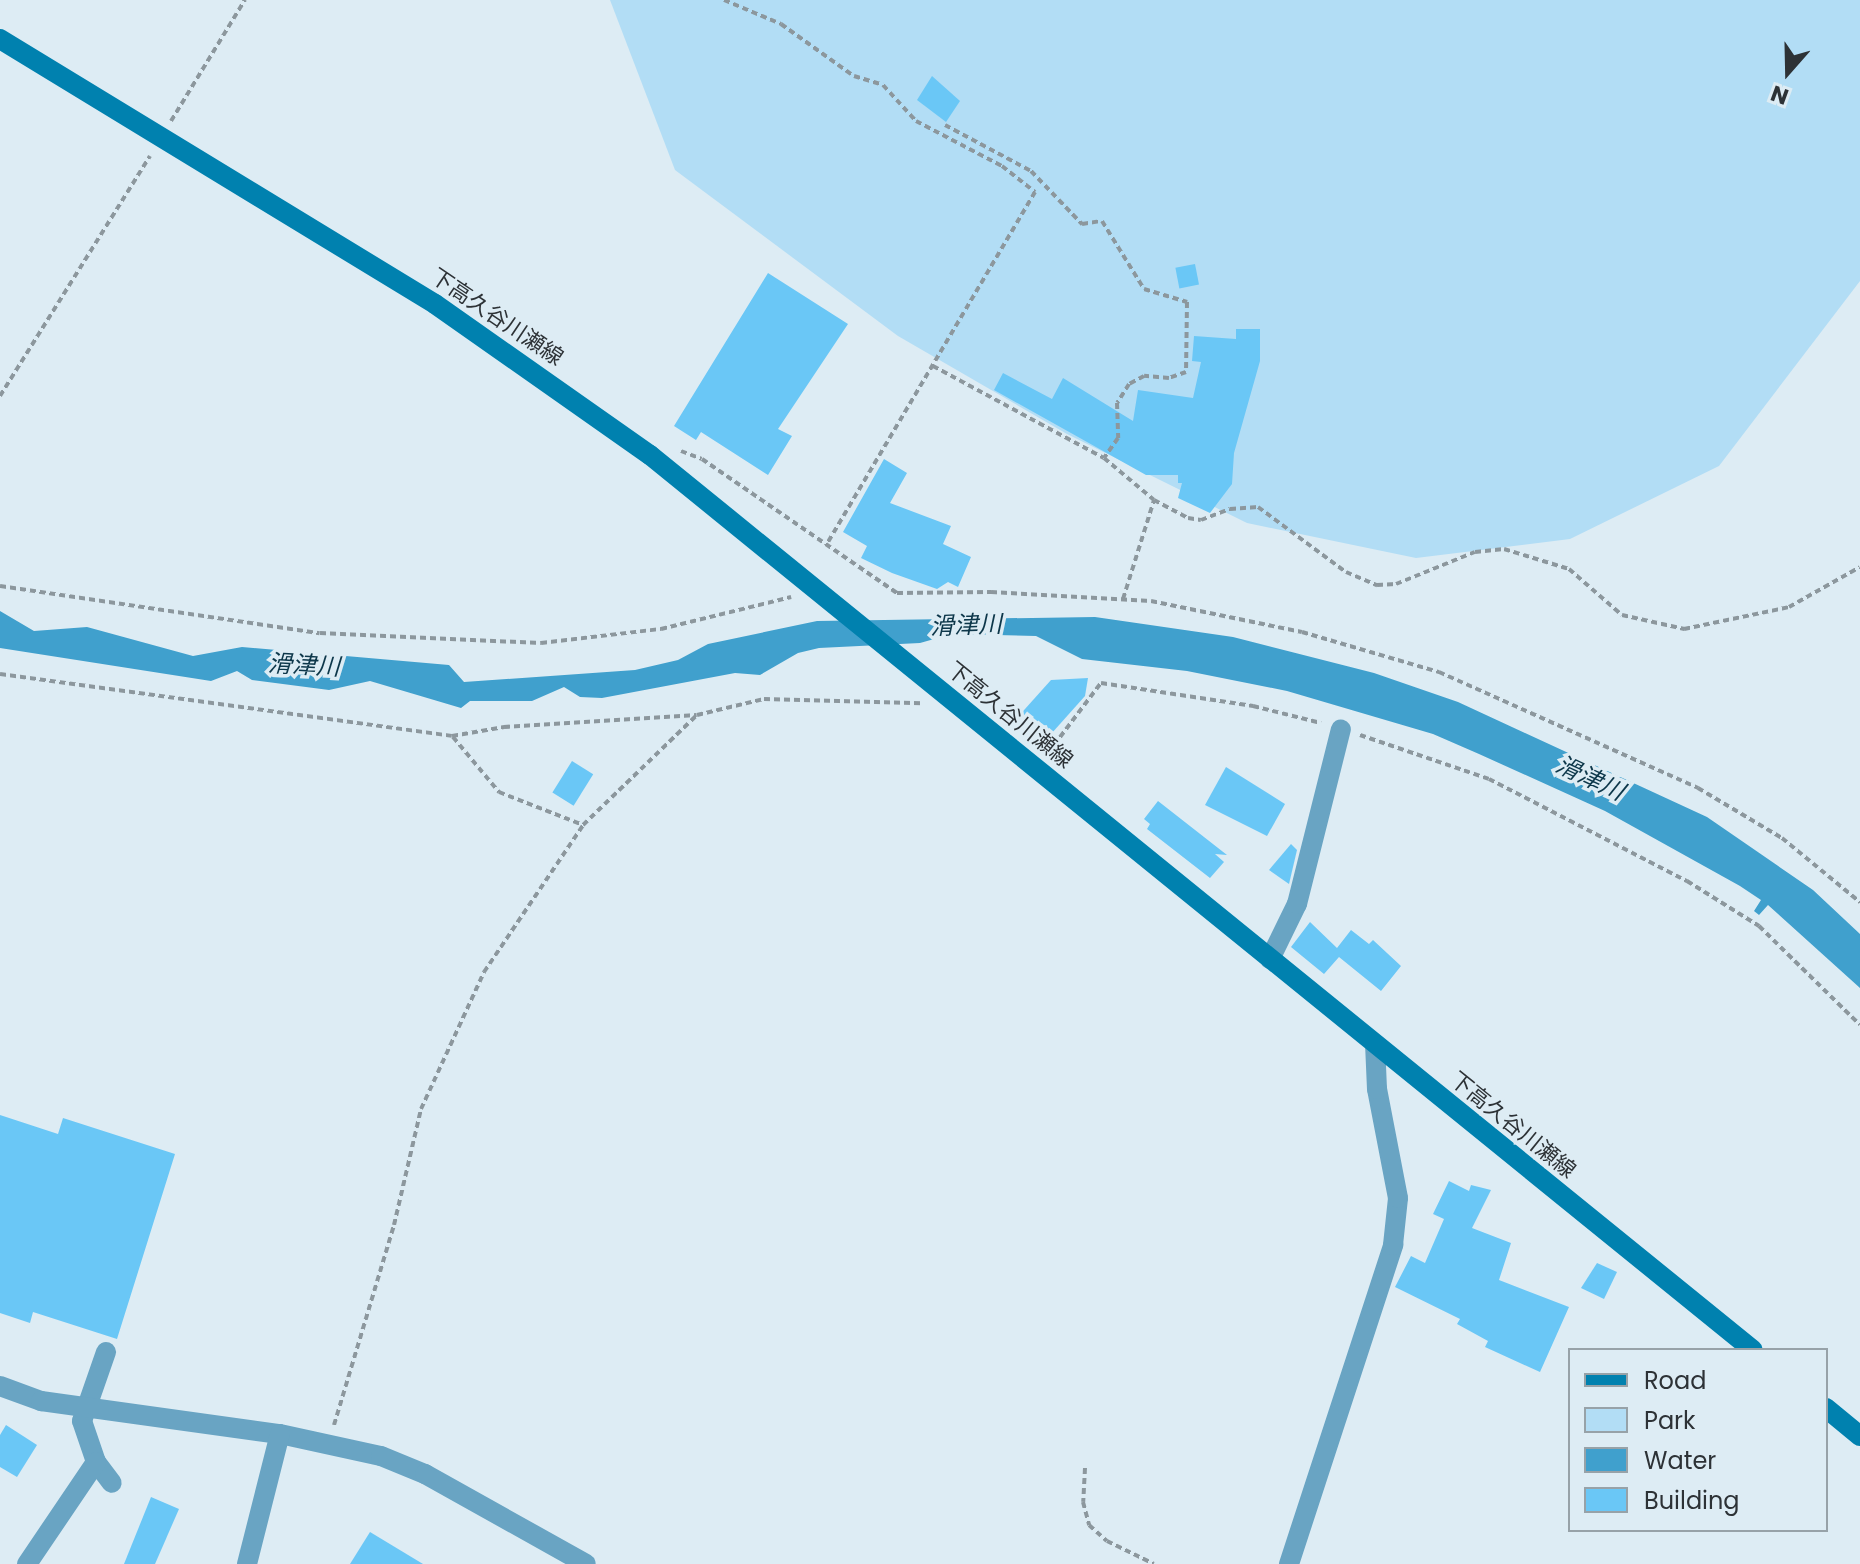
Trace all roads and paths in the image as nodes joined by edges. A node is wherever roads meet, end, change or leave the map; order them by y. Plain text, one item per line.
1 (245, 0) edge
2 (724, 0) edge
3 (0, 39) edge
4 (945, 125) dead end
5 (162, 136) junction
6 (933, 366) junction
7 (0, 396) edge
8 (650, 455) junction
9 (1104, 458) junction
10 (1154, 500) junction
11 (826, 546) junction
12 (1860, 567) edge
13 (0, 586) edge
14 (825, 595) junction
15 (1123, 599) junction
16 (0, 674) edge
17 (942, 692) junction
18 (697, 715) junction
19 (1341, 729) junction
20 (452, 736) junction
21 (1037, 767) junction
22 (583, 825) junction
23 (1860, 902) edge
24 (1270, 959) junction
25 (1860, 1025) edge
26 (1375, 1044) junction
27 (1751, 1348) edge
28 (106, 1352) dead end
29 (0, 1386) edge
30 (88, 1408) junction
31 (1828, 1410) edge
32 (280, 1434) junction
33 (1860, 1436) edge
34 (328, 1443) junction
35 (96, 1462) junction
36 (1085, 1468) dead end
37 (112, 1483) dead end
38 (27, 1564) edge
39 (247, 1564) edge
40 (586, 1564) edge
41 (1154, 1564) edge
42 (1289, 1564) edge

1 - 5 path
2 - 6 path
3 - 5 main road, 下高久谷川瀬線
4 - 9 path
5 - 7 path
5 - 8 main road, 下高久谷川瀬線
6 - 9 path
6 - 11 path
8 - 11 path
8 - 14 main road, 下高久谷川瀬線
9 - 10 path
10 - 12 path
10 - 15 path
11 - 15 path
13 - 14 path
14 - 17 main road, 下高久谷川瀬線
15 - 23 path
16 - 20 path
17 - 18 path
17 - 21 main road, 下高久谷川瀬線
18 - 20 path
18 - 22 path
19 - 21 path
19 - 24 street
19 - 25 path
20 - 22 path
21 - 24 main road, 下高久谷川瀬線
22 - 34 path
24 - 26 main road, 下高久谷川瀬線
26 - 27 main road, 下高久谷川瀬線
26 - 42 street
28 - 30 street
29 - 30 street
30 - 32 street
30 - 35 street
31 - 33 main road
32 - 34 street
32 - 39 street
34 - 40 street
35 - 37 street
35 - 38 street
36 - 41 path

